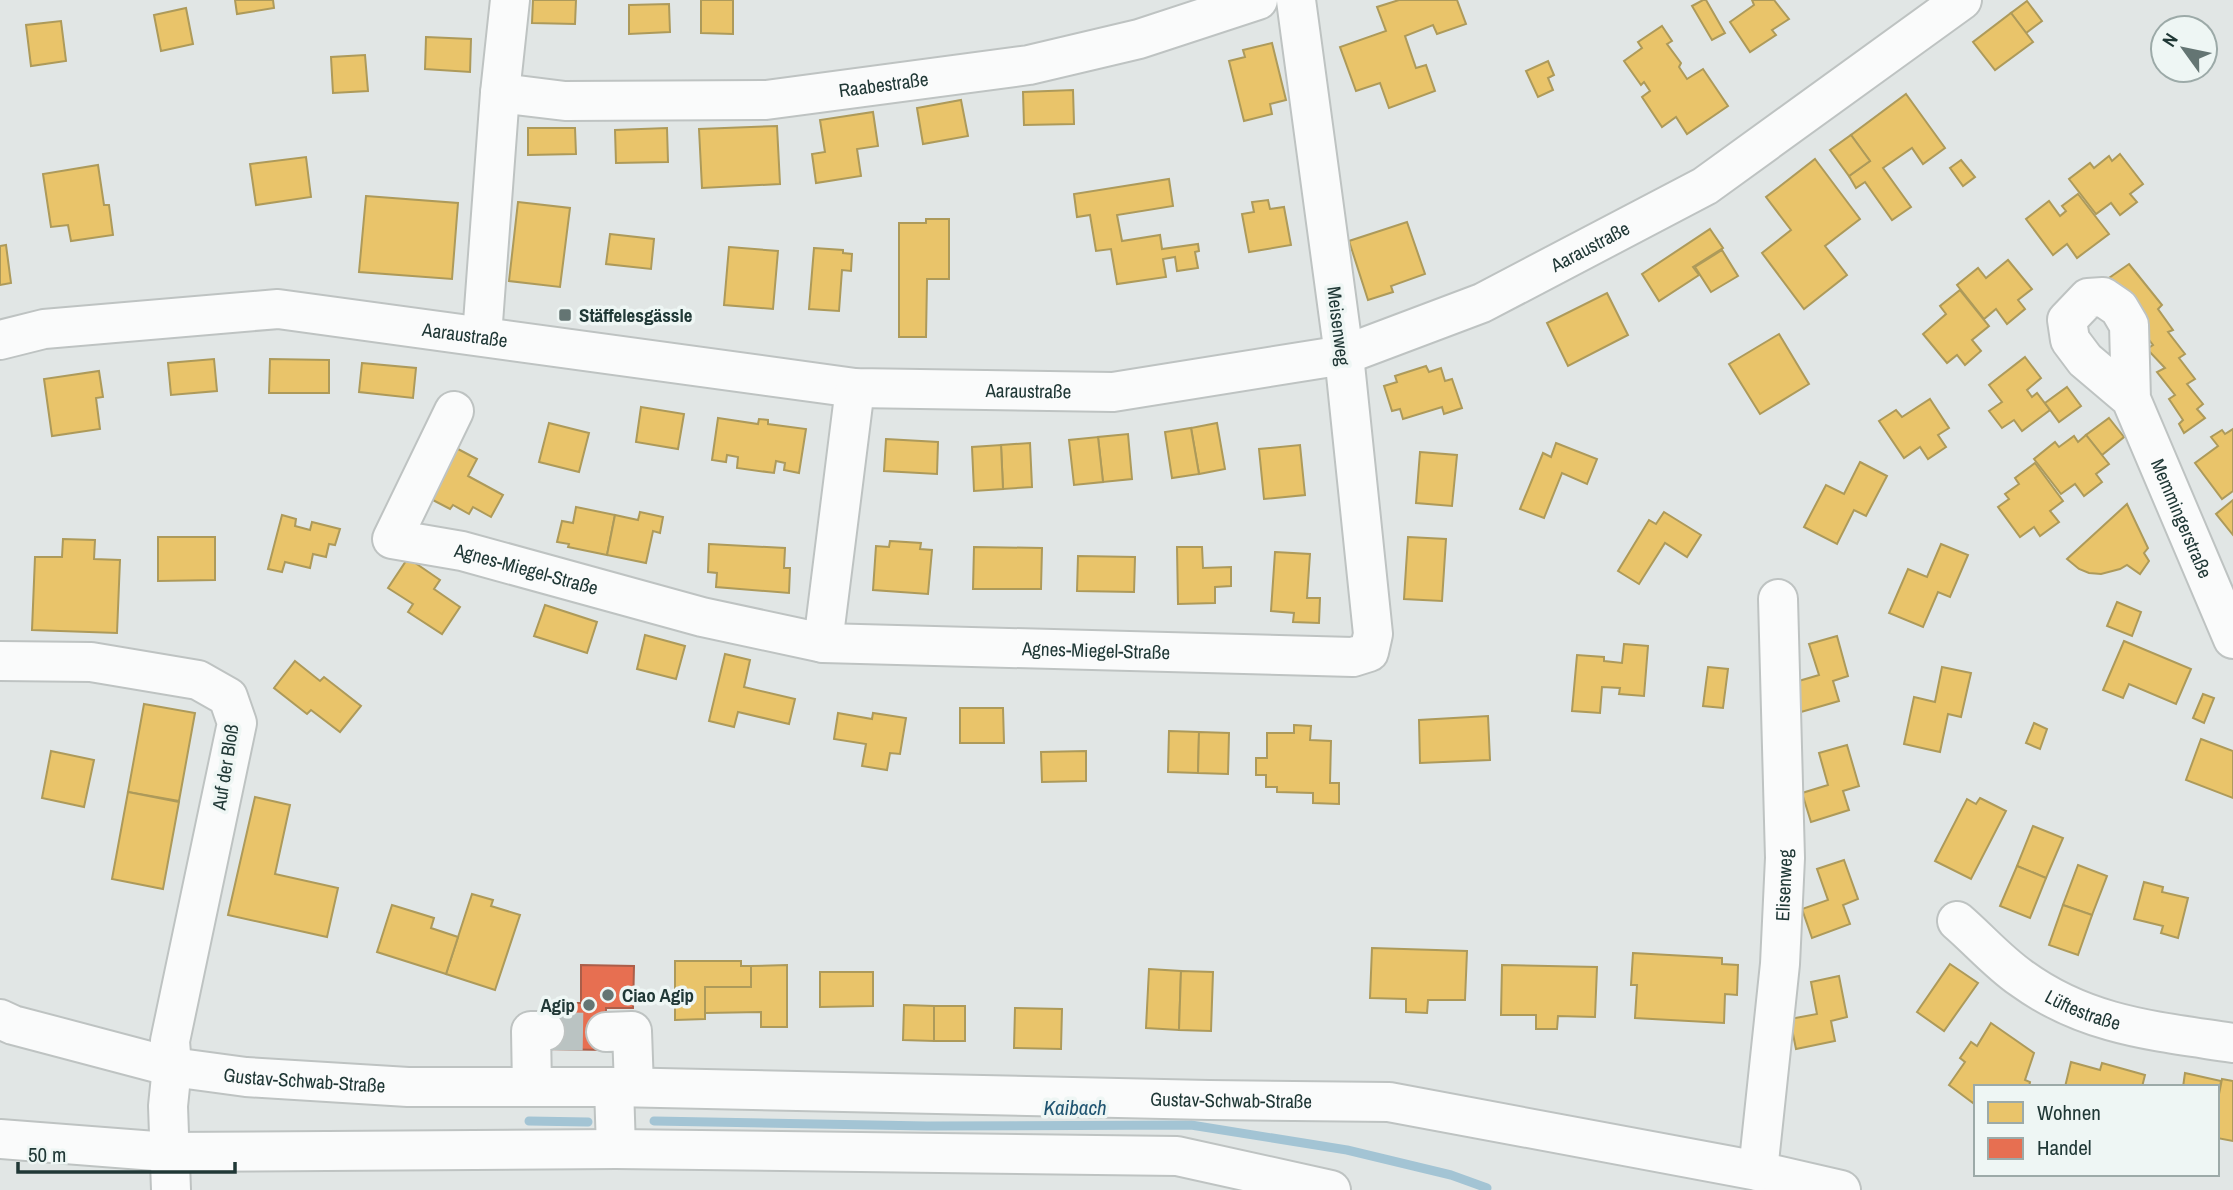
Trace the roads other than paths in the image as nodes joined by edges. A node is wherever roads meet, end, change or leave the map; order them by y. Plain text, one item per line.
1 (510, 0) edge
2 (1258, 0) edge
3 (1296, 0) edge
4 (1962, 0) edge
5 (500, 93) junction
6 (482, 336) junction
7 (0, 340) edge
8 (1344, 355) junction
9 (855, 388) junction
10 (2131, 399) dead end
11 (454, 411) dead end
12 (1777, 599) dead end
13 (2233, 639) edge
14 (823, 643) junction
15 (1369, 652) joint
16 (0, 661) edge
17 (1957, 920) dead end
18 (0, 1019) edge
19 (545, 1031) dead end
20 (606, 1032) tunnel mouth
21 (2233, 1043) edge
22 (172, 1067) junction
23 (533, 1087) junction
24 (624, 1087) junction
25 (0, 1139) edge
26 (616, 1149) junction
27 (168, 1152) junction
28 (1758, 1171) junction
29 (1689, 1175) edge
30 (171, 1190) edge
31 (1331, 1190) edge
32 (1841, 1190) edge

1 - 5 street
2 - 5 street, Raabestraße
3 - 8 street, Meisenweg
4 - 8 street, Aaraustraße
5 - 6 street
6 - 7 street, Aaraustraße
6 - 9 street, Aaraustraße
8 - 9 street, Aaraustraße
8 - 15 street, Meisenweg
9 - 14 street
10 - 13 street, Memmingerstraße
11 - 14 street, Agnes-Miegel-Straße
12 - 28 street, Elisenweg
14 - 15 street, Agnes-Miegel-Straße
16 - 22 street, Auf der Bloß
17 - 21 street, Lüftestraße
18 - 22 street, Gustav-Schwab-Straße
19 - 23 street
20 - 24 street
22 - 23 street, Gustav-Schwab-Straße
22 - 27 street, Auf der Bloß
23 - 24 street, Gustav-Schwab-Straße
24 - 26 street
24 - 29 street, Gustav-Schwab-Straße
25 - 27 street
26 - 27 street
26 - 31 street
27 - 30 street, Auf der Bloß
28 - 29 street, Gustav-Schwab-Straße
28 - 32 street, Gustav-Schwab-Straße

